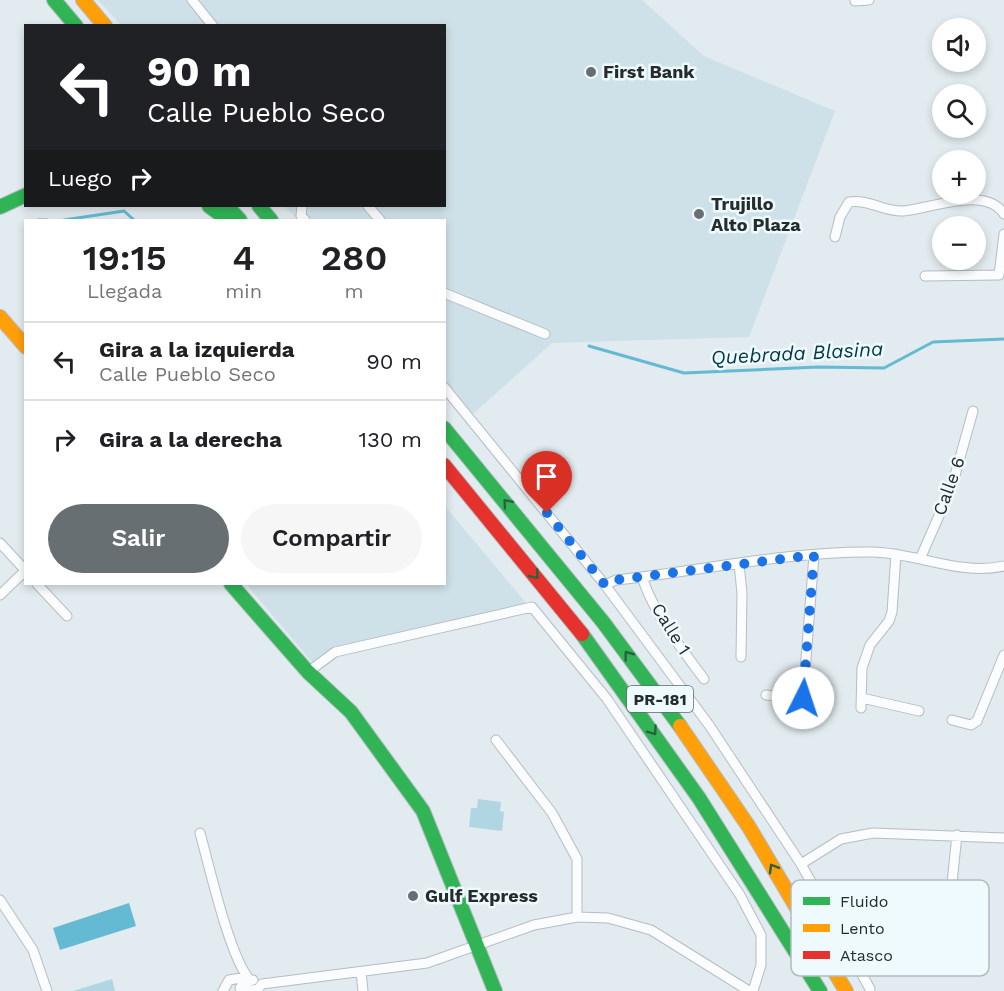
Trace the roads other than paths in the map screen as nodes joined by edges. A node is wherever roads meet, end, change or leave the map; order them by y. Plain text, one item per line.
1 (54, 0) edge
2 (83, 0) edge
3 (192, 0) edge
4 (869, 0) edge
5 (855, 1) edge
6 (74, 24) edge
7 (103, 24) edge
8 (211, 24) edge
9 (24, 196) edge
10 (0, 207) edge
11 (210, 207) edge
12 (228, 207) edge
13 (260, 207) edge
14 (369, 207) edge
15 (1004, 214) edge
16 (227, 219) edge
17 (239, 219) edge
18 (270, 219) edge
19 (379, 219) edge
20 (1004, 234) edge
21 (835, 237) dead end
22 (925, 276) dead end
23 (446, 294) edge
24 (0, 317) edge
25 (545, 334) dead end
26 (24, 345) edge
27 (446, 389) edge
28 (973, 411) dead end
29 (446, 430) edge
30 (446, 467) edge
31 (0, 543) edge
32 (896, 554) junction
33 (814, 555) junction
34 (920, 559) junction
35 (739, 564) junction
36 (24, 569) edge
37 (1003, 569) edge
38 (24, 571) edge
39 (642, 577) junction
40 (38, 585) edge
41 (232, 585) edge
42 (605, 585) junction
43 (0, 594) edge
44 (67, 616) dead end
45 (1004, 655) edge
46 (741, 657) dead end
47 (308, 672) junction
48 (704, 679) dead end
49 (766, 695) dead end
50 (803, 698) junction
51 (822, 701) dead end
52 (919, 711) dead end
53 (952, 720) dead end
54 (496, 741) dead end
55 (200, 833) dead end
56 (957, 835) junction
57 (1004, 838) edge
58 (801, 864) junction
59 (810, 880) edge
60 (952, 880) edge
61 (791, 897) edge
62 (0, 900) edge
63 (577, 917) junction
64 (791, 941) edge
65 (477, 947) junction
66 (361, 972) junction
67 (811, 976) edge
68 (837, 976) edge
69 (863, 976) edge
70 (249, 978) junction
71 (260, 988) edge
72 (240, 990) edge
73 (871, 990) edge
74 (47, 991) edge
75 (223, 991) edge
76 (363, 991) edge
77 (495, 991) edge
78 (749, 991) edge
79 (753, 991) edge
80 (820, 991) edge
81 (846, 991) edge

1 - 6 main road
2 - 7 main road
3 - 8 street
4 - 5 street
9 - 10 main road
11 - 16 main road
12 - 17 main road
13 - 18 main road
14 - 19 street
15 - 21 street
20 - 22 street
23 - 25 street
24 - 26 main road
27 - 42 street
28 - 34 street, Calle 6
61 -> 29 main road, PR-181
30 -> 64 main road, PR-181
31 - 36 street
32 - 33 street
32 - 34 street
32 - 52 street
33 - 35 street
33 - 50 street
34 - 37 street
35 - 39 street
35 - 46 street
38 - 43 street
39 - 42 street
39 - 48 street, Calle 1
40 - 44 street
41 - 47 main road
42 - 58 street
45 - 53 street
47 - 65 main road
47 - 79 street
49 - 50 street
50 - 51 street
54 - 63 street
55 - 70 street
56 - 57 street
56 - 58 street
56 - 60 street
58 - 59 street
62 - 74 street
63 - 65 street
63 - 78 street
65 - 66 street
65 - 77 main road
66 - 71 street
66 - 76 street
67 -> 80 main road, PR-181
81 -> 68 main road, PR-181
69 - 73 street
70 - 71 street
70 - 72 street
70 - 75 street
71 - 72 street

